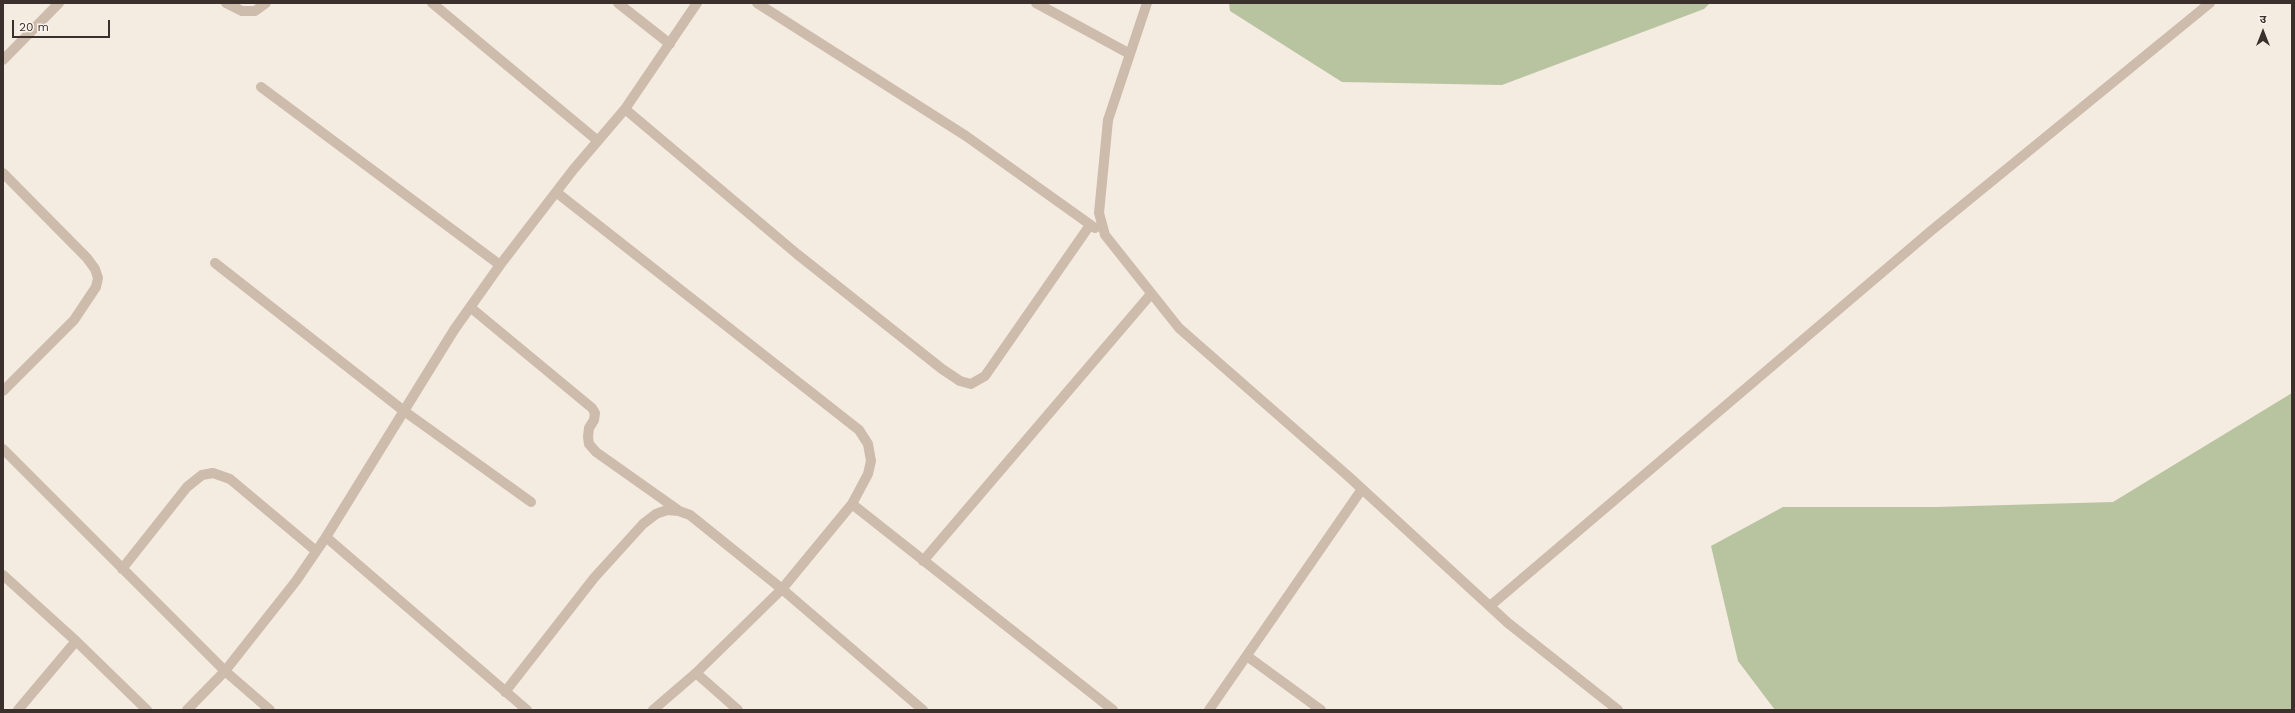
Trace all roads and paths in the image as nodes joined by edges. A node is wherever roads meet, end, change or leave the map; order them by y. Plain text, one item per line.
1 (59, 3) edge
2 (226, 3) edge
3 (266, 3) edge
4 (432, 3) edge
5 (618, 3) edge
6 (697, 3) edge
7 (757, 3) edge
8 (1036, 3) edge
9 (1147, 3) edge
10 (2210, 3) edge
11 (670, 44) junction
12 (1130, 54) junction
13 (3, 60) edge
14 (261, 87) dead end
15 (625, 109) junction
16 (598, 141) junction
17 (3, 173) edge
18 (556, 192) junction
19 (1090, 224) junction
20 (1104, 235) junction
21 (215, 263) dead end
22 (500, 265) junction
23 (1151, 294) junction
24 (470, 307) junction
25 (3, 391) edge
26 (404, 410) junction
27 (3, 449) edge
28 (1362, 489) junction
29 (531, 502) dead end
30 (852, 504) junction
31 (678, 511) junction
32 (326, 537) junction
33 (316, 551) junction
34 (923, 561) junction
35 (122, 569) junction
36 (3, 575) edge
37 (782, 589) junction
38 (1490, 606) junction
39 (76, 641) junction
40 (1246, 656) junction
41 (225, 671) junction
42 (696, 673) junction
43 (505, 692) junction
44 (18, 710) edge
45 (147, 710) edge
46 (188, 710) edge
47 (270, 710) edge
48 (527, 710) edge
49 (653, 710) edge
50 (738, 710) edge
51 (923, 710) edge
52 (1114, 710) edge
53 (1209, 710) edge
54 (1322, 710) edge
55 (1618, 710) edge

1 - 13 street
2 - 3 street
4 - 16 street
5 - 11 street
6 - 11 street
7 - 19 street
8 - 12 street
9 - 12 street
10 - 38 street
11 - 15 street
12 - 20 street
14 - 22 street
15 - 16 street
15 - 19 street
16 - 18 street
17 - 25 street
18 - 22 street
18 - 30 street
19 - 20 street
20 - 23 street
21 - 26 street
22 - 24 street
23 - 28 street
23 - 34 street
24 - 26 street
24 - 31 street
26 - 29 street
26 - 32 street
27 - 35 street
28 - 38 street
28 - 40 street
30 - 34 street
30 - 37 street
31 - 37 street
31 - 43 street
32 - 33 street
32 - 43 street
33 - 35 street
33 - 41 street
34 - 52 street
35 - 41 street
36 - 39 street
37 - 42 street
37 - 51 street
38 - 55 street
39 - 44 street
39 - 45 street
40 - 53 street
40 - 54 street
41 - 46 street
41 - 47 street
42 - 49 street
42 - 50 street
43 - 48 street

